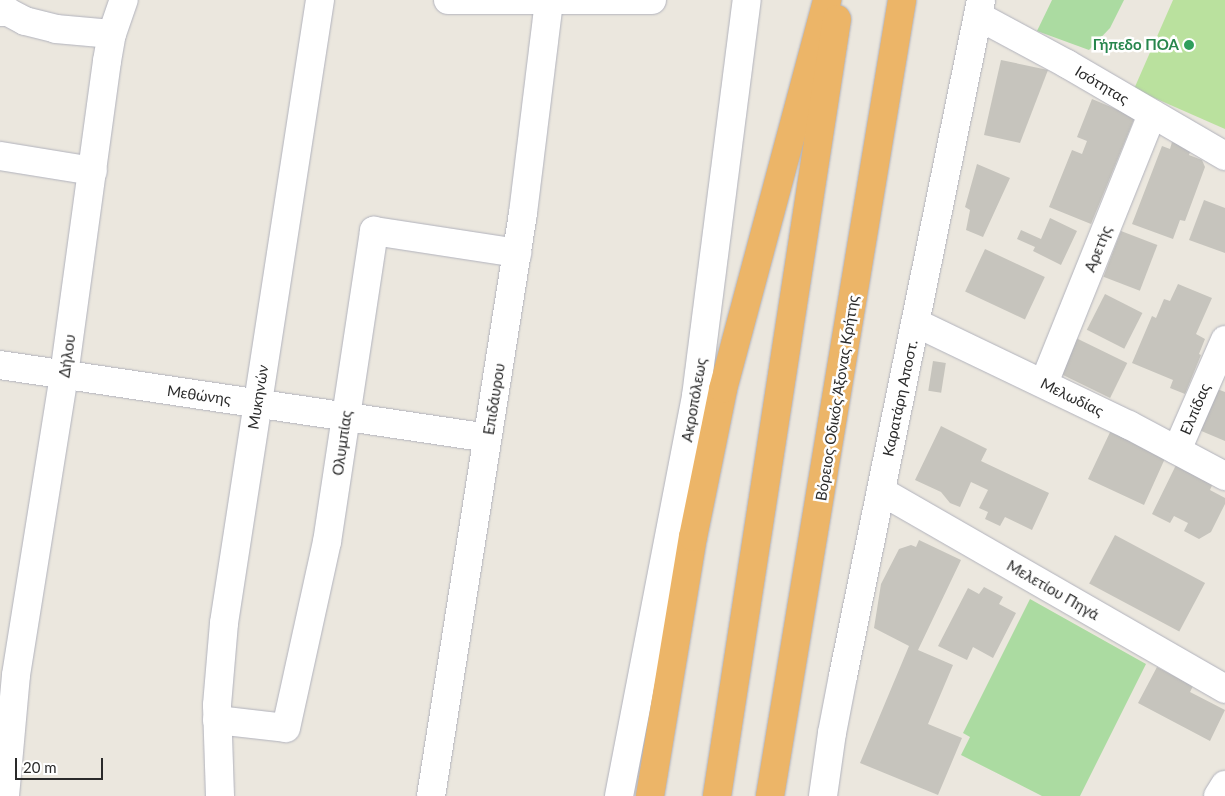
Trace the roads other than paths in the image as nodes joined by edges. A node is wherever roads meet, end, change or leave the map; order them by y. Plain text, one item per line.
1 (124, 0) edge
2 (320, 0) edge
3 (448, 0) edge
4 (652, 0) edge
5 (747, 0) edge
6 (827, 0) edge
7 (840, 0) edge
8 (902, 0) edge
9 (549, 1) junction
10 (4, 8) edge
11 (980, 8) edge
12 (112, 34) junction
13 (1152, 114) junction
14 (0, 156) edge
15 (1225, 156) edge
16 (92, 171) junction
17 (517, 253) junction
18 (916, 323) junction
19 (1225, 340) edge
20 (0, 365) edge
21 (64, 375) junction
22 (1044, 383) junction
23 (257, 403) junction
24 (345, 415) junction
25 (488, 438) junction
26 (1178, 450) junction
27 (1225, 476) edge
28 (881, 491) junction
29 (1225, 689) edge
30 (217, 720) junction
31 (1225, 785) edge
32 (5, 796) edge
33 (220, 796) edge
34 (431, 796) edge
35 (619, 796) edge
36 (650, 796) edge
37 (718, 796) edge
38 (770, 796) edge
39 (823, 796) edge
40 (1218, 796) edge

1 - 12 street, Δήλου
2 - 23 street, Μυκηνών
3 - 9 street
4 - 9 street
5 - 35 street, Ακροπόλεως
6 - 36 highway
7 - 37 highway
8 - 38 highway, Βόρειος Οδικός Άξονας Κρήτης
9 - 17 street, Επιδάυρου
10 - 12 street
11 - 13 street, Ισότητας
11 - 18 street, Καρατάρη Αποστ.
12 - 16 street, Δήλου
13 - 15 street, Ισότητας
13 - 22 street, Αρετής
14 - 16 street
16 - 21 street, Δήλου
17 - 24 street, Ολυμπίας
17 - 25 street, Επιδάυρου
18 - 22 street, Μελωδίας
18 - 28 street, Καρατάρη Αποστ.
19 - 26 street, Ελπίδας
20 - 21 street, Μεθώνης
21 - 23 street, Μεθώνης
21 - 32 street, Δήλου
22 - 26 street, Μελωδίας
23 - 24 street, Μεθώνης
23 - 30 street, Μυκηνών
24 - 25 street, Μεθώνης
24 - 30 street, Ολυμπίας
25 - 34 street, Επιδάυρου
26 - 27 street, Μελωδίας
28 - 29 street, Μελετίου Πηγά
28 - 39 street, Καρατάρη Αποστ.
30 - 33 street, Μυκηνών
31 - 40 street

